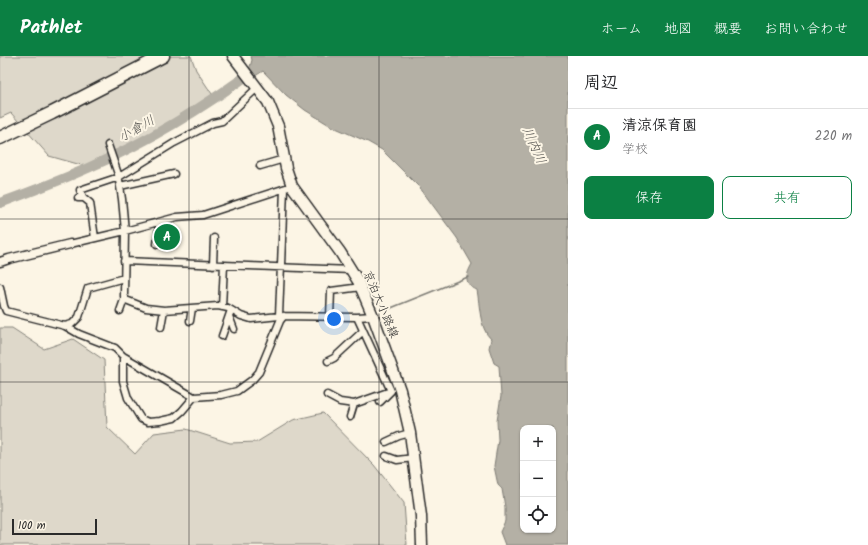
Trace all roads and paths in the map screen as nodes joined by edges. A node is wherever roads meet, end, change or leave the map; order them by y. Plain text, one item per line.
1 (163, 56) edge
2 (236, 60) edge
3 (258, 88) junction
4 (0, 138) edge
5 (108, 144) dead end
6 (284, 159) junction
7 (260, 166) dead end
8 (174, 174) dead end
9 (118, 176) junction
10 (120, 186) junction
11 (288, 187) junction
12 (160, 222) junction
13 (125, 232) junction
14 (95, 238) junction
15 (214, 238) dead end
16 (70, 244) joint
17 (157, 244) dead end
18 (124, 261) junction
19 (0, 262) edge
20 (213, 265) junction
21 (224, 265) junction
22 (281, 267) junction
23 (351, 270) junction
24 (124, 278) junction
25 (0, 287) edge
26 (361, 287) junction
27 (125, 297) junction
28 (222, 307) junction
29 (192, 308) junction
30 (164, 310) junction
31 (120, 311) dead end
32 (230, 313) junction
33 (282, 316) junction
34 (373, 316) junction
35 (330, 317) junction
36 (357, 317) junction
37 (190, 321) dead end
38 (64, 326) junction
39 (161, 327) dead end
40 (234, 329) dead end
41 (363, 331) junction
42 (222, 336) dead end
43 (123, 356) junction
44 (328, 360) dead end
45 (395, 389) junction
46 (326, 395) dead end
47 (194, 397) junction
48 (380, 402) dead end
49 (354, 404) junction
50 (350, 417) dead end
51 (410, 433) junction
52 (386, 442) dead end
53 (386, 456) dead end
54 (414, 458) junction
55 (422, 545) edge

1 - 4 highway
2 - 3 main road, 京泊大小路線
3 - 6 main road, 京泊大小路線
3 - 9 street
5 - 9 street
6 - 7 street
6 - 11 main road, 京泊大小路線
8 - 10 street
9 - 10 street
9 - 14 street
10 - 13 street
11 - 12 street
11 - 22 street
11 - 23 main road, 京泊大小路線
12 - 13 street
12 - 17 street
13 - 14 street
13 - 18 street
14 - 16 street
15 - 20 street
16 - 19 street
18 - 20 street
18 - 24 street
20 - 21 street
21 - 22 street
21 - 28 street
22 - 23 street
22 - 33 street
23 - 26 main road, 京泊大小路線
24 - 27 street
24 - 38 street
25 - 38 street
26 - 34 main road, 京泊大小路線
26 - 35 street
27 - 30 street
27 - 31 street
28 - 29 street
28 - 32 street
29 - 30 street
29 - 37 street
30 - 39 street
32 - 33 street
32 - 40 street
32 - 42 street
33 - 35 street
33 - 47 street
34 - 36 street
34 - 45 main road, 京泊大小路線
35 - 36 street
36 - 41 street
38 - 43 street
41 - 44 street
41 - 45 street
43 - 47 street
43 - 47 street
45 - 48 street
45 - 49 street
45 - 51 main road, 京泊大小路線
46 - 49 street
49 - 50 street
51 - 52 street
51 - 54 main road, 京泊大小路線
53 - 54 street
54 - 55 main road, 京泊大小路線

